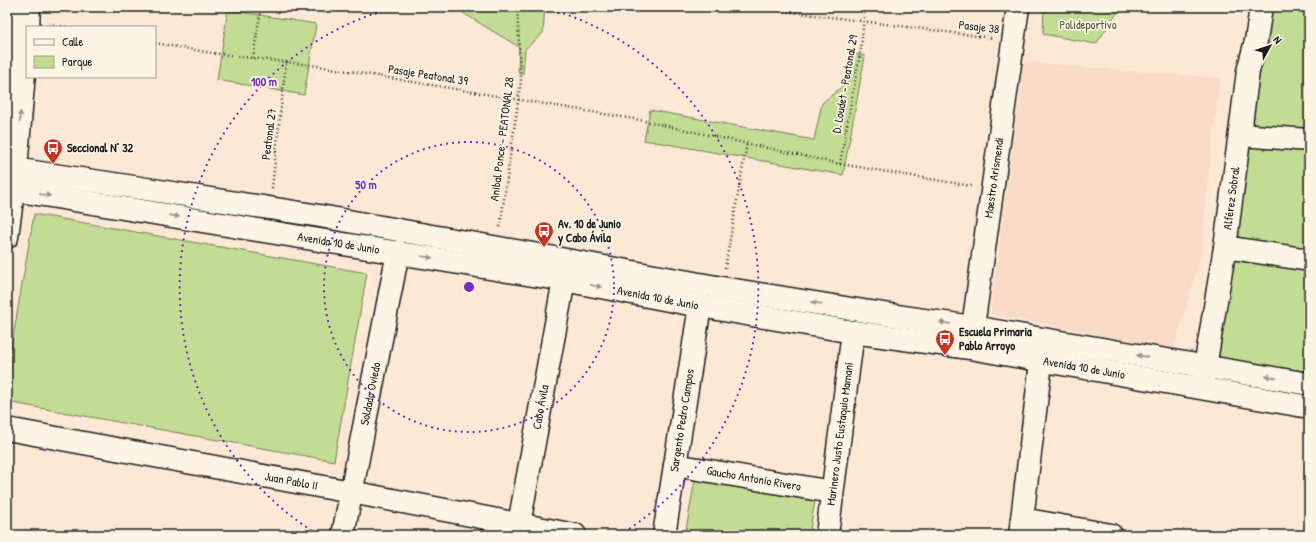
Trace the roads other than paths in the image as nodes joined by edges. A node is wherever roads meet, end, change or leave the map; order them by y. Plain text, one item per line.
1 (12, 7) edge
2 (29, 7) edge
3 (1018, 7) edge
4 (1261, 7) edge
5 (28, 26) edge
6 (26, 46) edge
7 (7, 87) edge
8 (1240, 135) junction
9 (1309, 140) edge
10 (11, 179) edge
11 (7, 237) edge
12 (1225, 247) junction
13 (398, 252) junction
14 (1309, 260) edge
15 (564, 280) junction
16 (700, 306) junction
17 (853, 332) junction
18 (971, 337) junction
19 (1042, 350) junction
20 (1206, 366) junction
21 (1309, 384) edge
22 (1202, 389) junction
23 (1309, 407) edge
24 (7, 429) edge
25 (675, 465) junction
26 (351, 492) junction
27 (832, 492) junction
28 (1021, 527) edge
29 (518, 530) edge
30 (343, 535) edge
31 (575, 535) edge
32 (664, 535) edge
33 (827, 535) edge
34 (1111, 535) edge

1 - 7 street
2 - 5 street
3 - 18 street, Maestro Arismendi
4 - 8 street, Alférez Sobral
10 -> 6 street
8 - 9 street
8 - 12 street, Alférez Sobral
10 - 11 street
10 -> 13 street, Avenida 10 de Junio
18 -> 10 street, Avenida 10 de Junio
12 - 14 street
12 - 20 street, Alférez Sobral
13 -> 15 street, Avenida 10 de Junio
13 - 26 street, Soldado Oviedo
15 -> 16 street, Avenida 10 de Junio
15 - 29 street, Cabo Ávila
16 - 17 street, Avenida 10 de Junio
16 - 25 street, Sargento Pedro Campos
17 - 18 street, Avenida 10 de Junio
17 - 27 street, Marinero Justo Eustaquio Mamaní
18 - 19 street, Avenida 10 de Junio
20 -> 19 street, Avenida 10 de Junio
19 - 22 street, Avenida 10 de Junio
19 - 28 street
21 -> 20 street, Avenida 10 de Junio
20 - 22 street, Alférez Sobral
22 - 23 street, Avenida 10 de Junio
24 - 26 street, Juan Pablo II
25 - 27 street, Gaucho Antonio Rivero
25 - 32 street, Sargento Pedro Campos
26 - 29 street, Juan Pablo II
26 - 30 street, Soldado Oviedo
27 - 33 street, Marinero Justo Eustaquio Mamaní
28 - 34 street
29 - 31 street, Juan Pablo II

